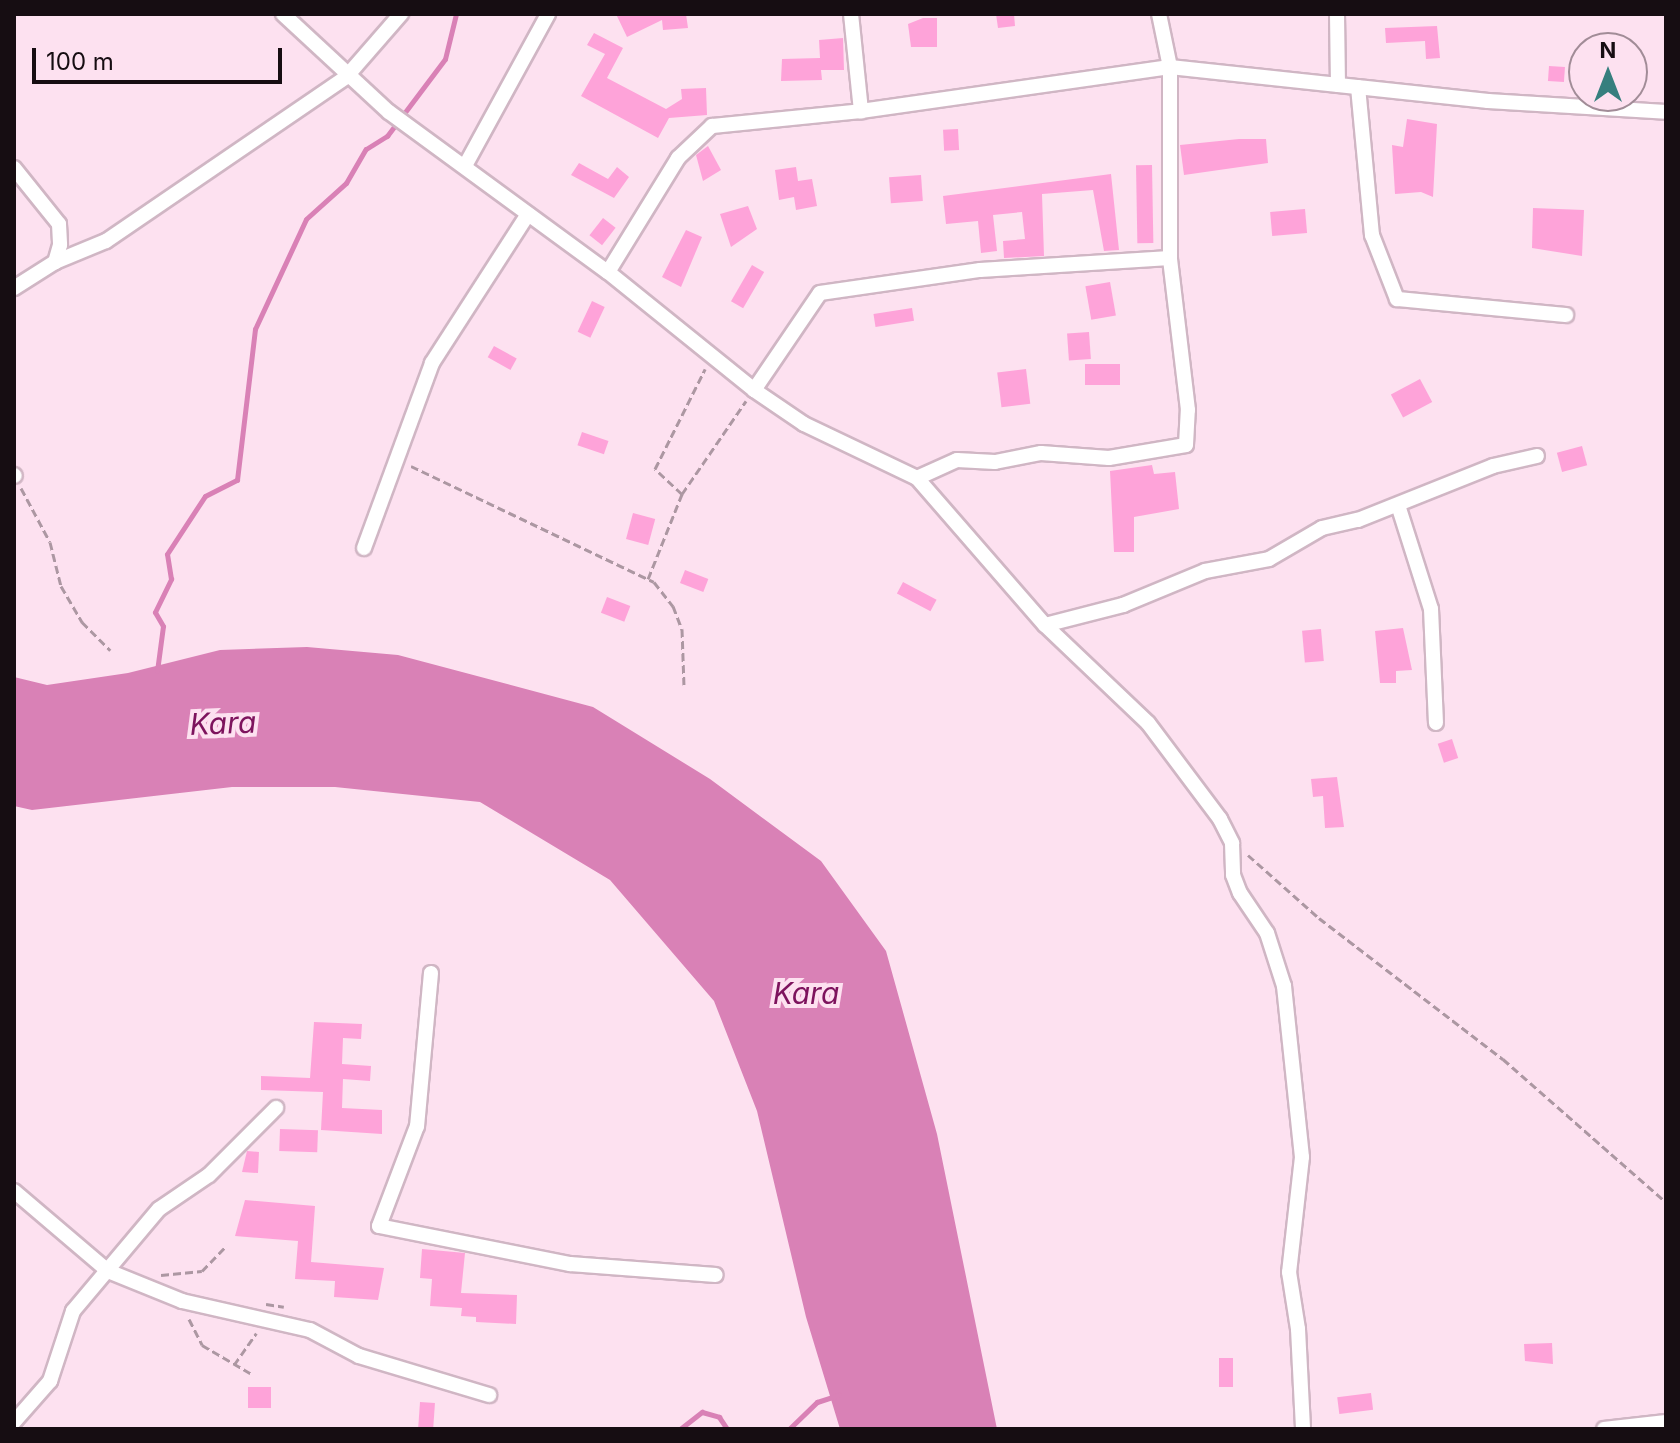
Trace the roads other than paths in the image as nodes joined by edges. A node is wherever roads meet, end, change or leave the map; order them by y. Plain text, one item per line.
1 (283, 14) edge
2 (401, 14) edge
3 (548, 14) edge
4 (851, 14) edge
5 (1159, 14) edge
6 (1337, 14) edge
7 (1170, 67) junction
8 (346, 77) junction
9 (1338, 85) junction
10 (1358, 87) junction
11 (861, 111) junction
12 (1666, 112) edge
13 (466, 164) junction
14 (14, 168) edge
15 (528, 214) junction
16 (1170, 258) junction
17 (55, 262) junction
18 (608, 272) junction
19 (14, 288) edge
20 (1566, 315) dead end
21 (754, 390) junction
22 (1537, 456) dead end
23 (917, 478) junction
24 (1398, 505) junction
25 (364, 548) dead end
26 (1045, 625) junction
27 (1436, 723) dead end
28 (431, 973) dead end
29 (276, 1108) dead end
30 (14, 1191) edge
31 (108, 1271) junction
32 (716, 1275) dead end
33 (489, 1395) dead end
34 (14, 1422) edge
35 (1666, 1422) edge
36 (1303, 1429) edge
37 (1604, 1429) edge

1 - 8 street
2 - 8 street
3 - 13 street
4 - 11 street
5 - 7 street
6 - 9 street
7 - 9 street
7 - 11 street
7 - 16 street
8 - 13 street
8 - 17 street
9 - 10 street
10 - 12 street
10 - 20 street
11 - 18 street
13 - 15 street
14 - 17 street
15 - 18 street
15 - 25 street
16 - 21 street
16 - 23 street
17 - 19 street
18 - 21 street
21 - 23 street
22 - 24 street
23 - 26 street
24 - 26 street
24 - 27 street
26 - 36 street
28 - 32 street
29 - 31 street
30 - 31 street
31 - 33 street
31 - 34 street
35 - 37 street

